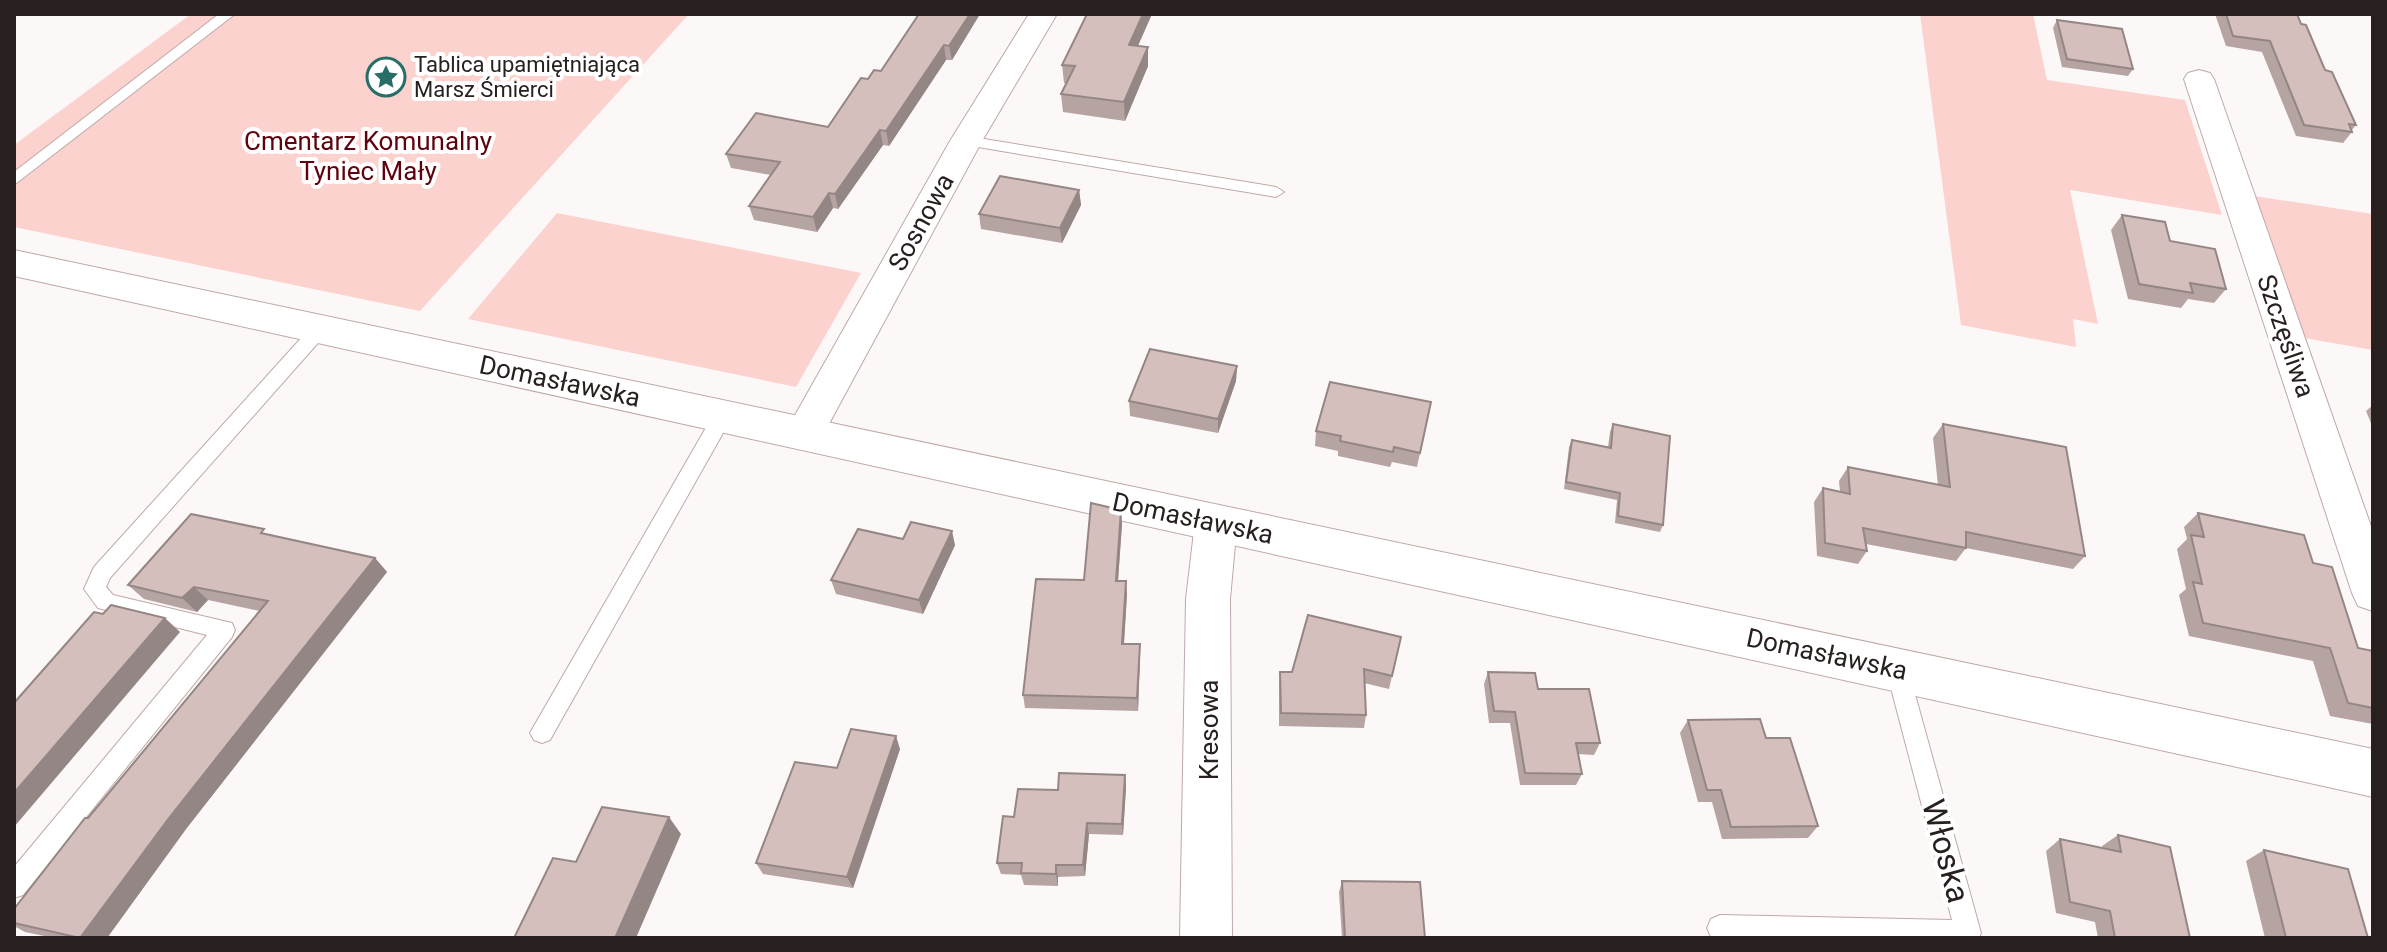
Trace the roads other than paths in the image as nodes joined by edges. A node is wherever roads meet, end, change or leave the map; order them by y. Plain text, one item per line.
1 (228, 14) edge
2 (1043, 14) edge
3 (2199, 79) dead end
4 (966, 141) junction
5 (14, 180) edge
6 (1276, 192) dead end
7 (14, 263) edge
8 (319, 330) junction
9 (722, 417) junction
10 (804, 434) junction
11 (1216, 523) junction
12 (2373, 593) edge
13 (1897, 669) junction
14 (542, 733) dead end
15 (2373, 773) edge
16 (14, 886) edge
17 (1720, 928) dead end
18 (1206, 938) edge

1 - 5 lane
2 - 4 street, Sosnowa
3 - 12 street, Szczęśliwa
4 - 6 lane
4 - 10 street, Sosnowa
7 - 8 street, Domasławska
8 - 9 street, Domasławska
8 - 16 lane
9 - 10 street, Domasławska
9 - 14 lane
10 - 11 street, Domasławska
11 - 13 street, Domasławska
11 - 18 street, Kresowa
13 - 15 street, Domasławska
13 - 17 lane, Włoska

